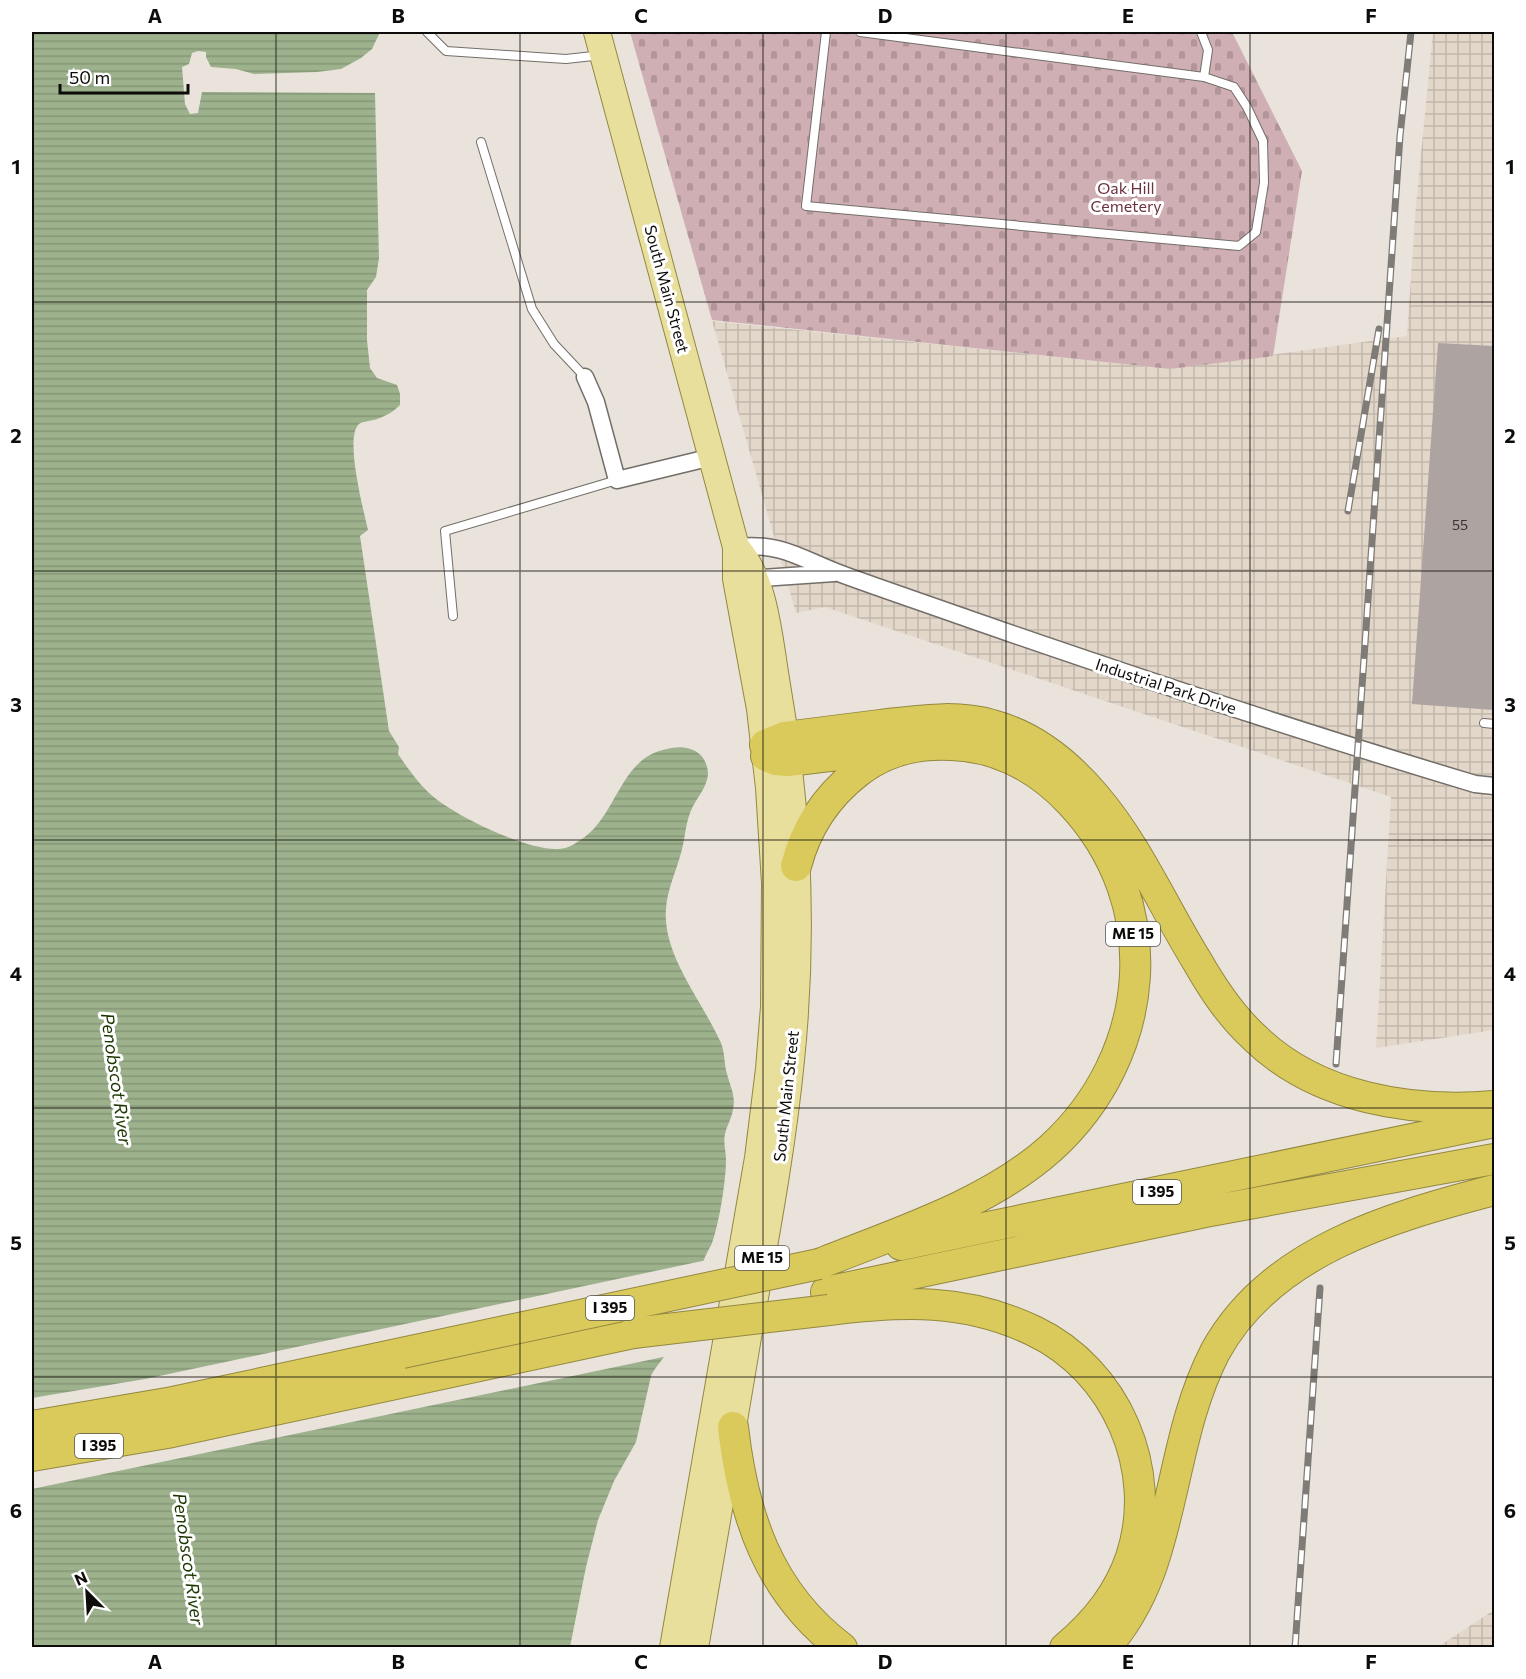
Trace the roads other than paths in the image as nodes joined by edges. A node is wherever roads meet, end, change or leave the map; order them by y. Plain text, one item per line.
1 (428, 32) edge
2 (826, 32) edge
3 (860, 32) edge
4 (1201, 32) edge
5 (925, 35) edge
6 (600, 43) edge
7 (1204, 77) junction
8 (481, 142) dead end
9 (585, 378) joint
10 (712, 457) junction
11 (617, 480) junction
12 (736, 547) junction
13 (841, 574) junction
14 (745, 579) junction
15 (453, 616) dead end
16 (1484, 723) dead end
17 (1494, 724) edge
18 (915, 745) junction
19 (776, 750) junction
20 (1494, 786) edge
21 (796, 866) junction
22 (1494, 1106) edge
23 (1494, 1122) edge
24 (1494, 1159) edge
25 (1494, 1190) edge
26 (825, 1289) junction
27 (633, 1333) joint
28 (32, 1426) edge
29 (733, 1427) junction
30 (167, 1433) junction
31 (32, 1456) edge
32 (32, 1470) edge
33 (673, 1647) edge
34 (695, 1647) edge
35 (842, 1647) edge
36 (1065, 1647) edge
37 (1105, 1647) edge

1 - 6 lane
2 - 7 lane
3 - 5 lane
4 - 7 lane
5 - 7 lane
6 - 10 main road, South Main Street
8 - 9 lane
9 - 11 street
10 - 11 street
10 - 12 main road, South Main Street
11 - 15 lane
12 - 13 street, Industrial Park Drive
12 - 14 main road, South Main Street
13 - 14 street, Industrial Park Drive
13 - 20 street, Industrial Park Drive
14 - 19 main road, South Main Street
16 - 17 lane
18 - 19 highway
18 - 21 highway, ME 15
18 - 26 highway, ME 15
19 - 21 main road, South Main Street
19 - 22 highway
19 - 33 main road, South Main Street
21 - 29 main road, South Main Street / ME 15
23 - 26 highway, I 395
24 - 26 highway, I 395
25 - 37 highway
26 - 27 highway, ME 15, bridge
26 - 28 highway, I 395, bridge
26 - 36 highway, ME 15
27 - 30 highway, I 395
29 - 34 main road, South Main Street / ME 15
29 - 35 highway
30 - 31 highway, I 395
30 - 32 highway

